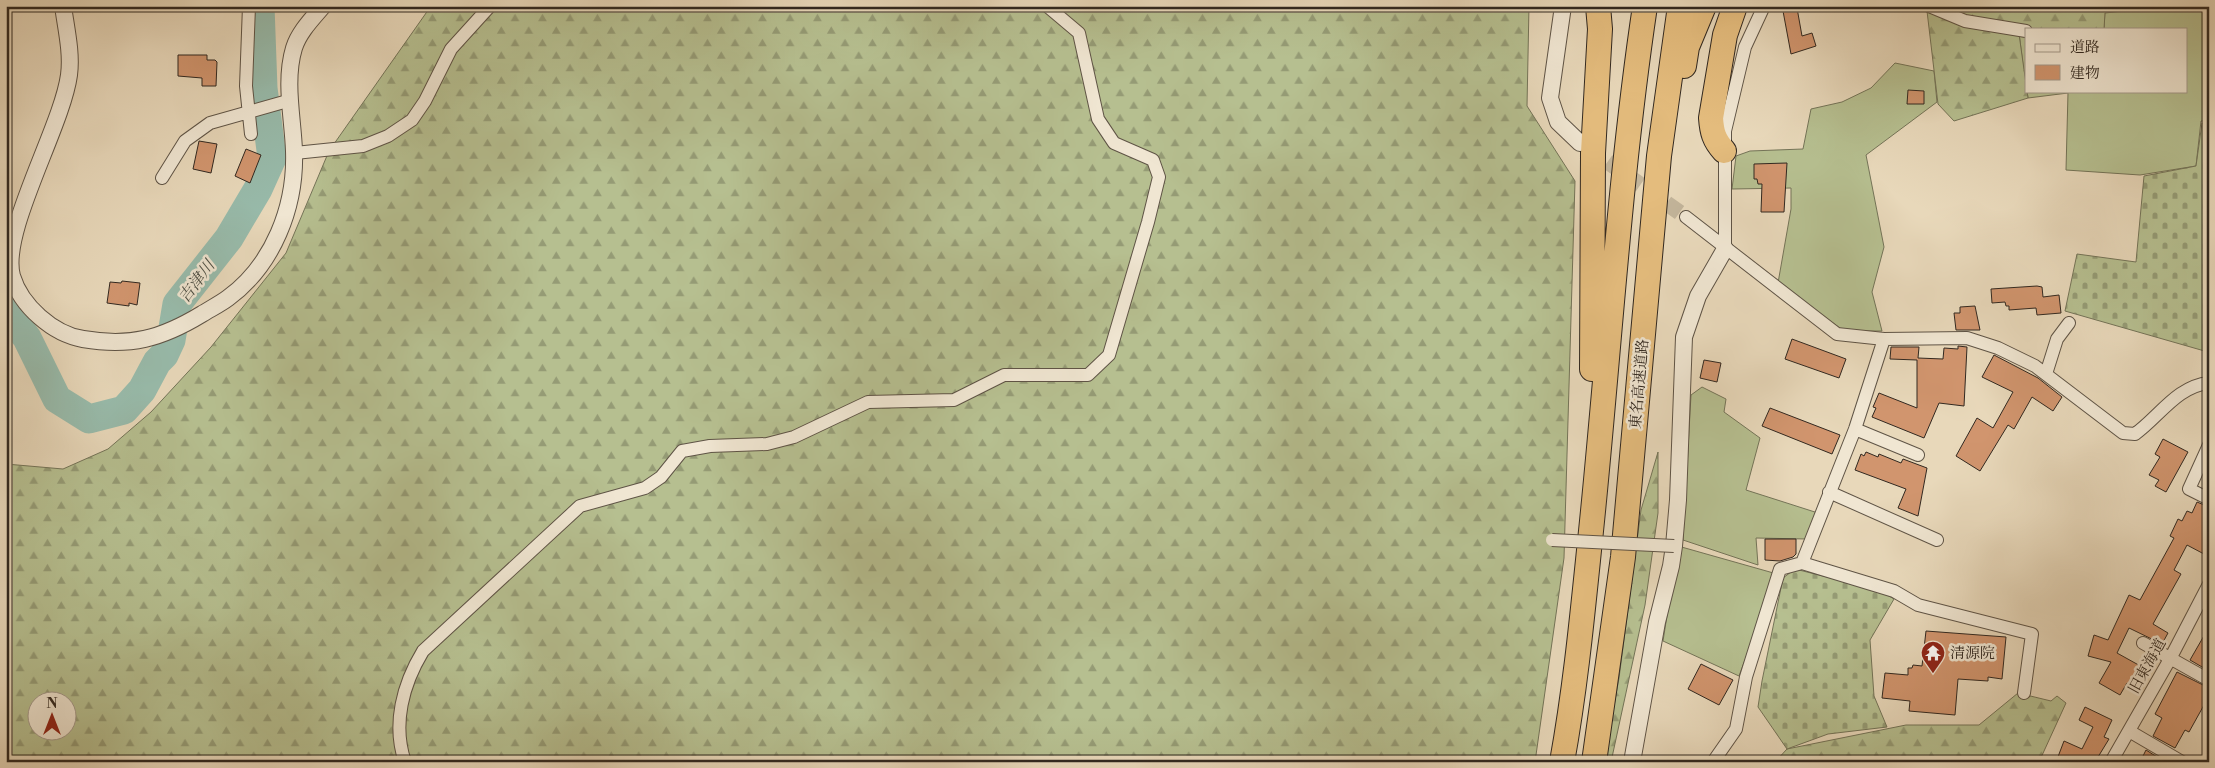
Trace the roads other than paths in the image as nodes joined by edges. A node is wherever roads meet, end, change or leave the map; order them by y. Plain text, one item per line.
1 (64, 6) edge
2 (249, 6) edge
3 (323, 6) edge
4 (490, 6) edge
5 (1047, 6) edge
6 (1563, 6) edge
7 (1598, 6) edge
8 (1645, 6) edge
9 (1680, 6) edge
10 (1704, 6) edge
11 (1736, 6) edge
12 (1764, 6) edge
13 (1930, 6) edge
14 (2025, 31) edge
15 (291, 100) junction
16 (252, 112) junction
17 (251, 134) dead end
18 (1580, 143) tunnel mouth
19 (1724, 151) junction
20 (295, 153) junction
21 (162, 178) dead end
22 (1686, 217) tunnel mouth
23 (1652, 236) junction
24 (1725, 249) junction
25 (8, 258) edge
26 (2069, 323) dead end
27 (1884, 339) junction
28 (2046, 374) junction
29 (2209, 383) edge
30 (1855, 429) junction
31 (2209, 445) edge
32 (1918, 455) dead end
33 (1829, 492) junction
34 (2209, 499) edge
35 (1591, 531) junction
36 (1552, 540) dead end
37 (1937, 540) dead end
38 (1674, 546) junction
39 (1802, 563) junction
40 (2209, 584) edge
41 (2143, 643) dead end
42 (2170, 659) junction
43 (2209, 680) edge
44 (2024, 693) dead end
45 (2129, 731) junction
46 (405, 762) edge
47 (1562, 762) edge
48 (1594, 762) edge
49 (1632, 762) edge
50 (1713, 762) edge
51 (2111, 762) edge
52 (2182, 762) edge

1 - 25 street
2 - 16 street
3 - 15 street
4 - 20 street
5 - 46 street
6 - 18 street
7 - 35 highway
8 - 35 highway
9 - 23 highway, 東名高速道路
10 - 23 highway
11 - 19 highway
12 - 19 street
13 - 14 street
15 - 16 street
15 - 20 street
16 - 17 street
16 - 21 street
19 - 24 street
20 - 25 street
22 - 24 street
23 - 48 highway, 東名高速道路
24 - 27 street
24 - 38 street
26 - 28 street
27 - 28 street
27 - 30 street
28 - 29 street
30 - 32 street
30 - 33 street
31 - 34 street
33 - 37 street
33 - 39 street
35 - 47 highway
36 - 38 street, bridge
38 - 49 street
39 - 44 street
39 - 50 street
40 - 42 street, 旧東海道
41 - 42 street
42 - 43 street
42 - 45 street, 旧東海道
45 - 51 street, 旧東海道
45 - 52 street

